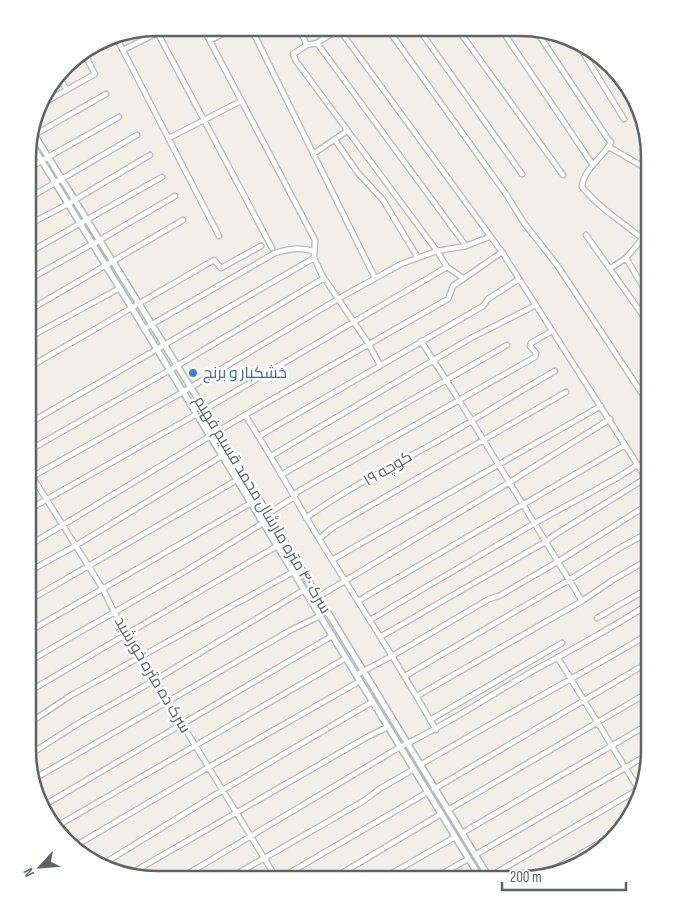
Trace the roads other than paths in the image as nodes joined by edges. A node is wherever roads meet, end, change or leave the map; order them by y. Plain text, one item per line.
1 (345, 36) edge
2 (393, 36) edge
3 (424, 36) edge
4 (462, 36) edge
5 (506, 36) edge
6 (160, 37) edge
7 (208, 37) edge
8 (217, 37) edge
9 (255, 37) edge
10 (303, 37) edge
11 (327, 37) edge
12 (143, 38) edge
13 (542, 38) edge
14 (210, 40) junction
15 (119, 43) edge
16 (316, 43) junction
17 (307, 45) junction
18 (123, 50) junction
19 (585, 55) edge
20 (87, 59) edge
21 (62, 83) edge
22 (67, 90) junction
23 (106, 94) dead end
24 (51, 99) edge
25 (241, 101) junction
26 (119, 116) dead end
27 (205, 119) junction
28 (624, 119) dead end
29 (40, 131) edge
30 (347, 131) junction
31 (137, 135) dead end
32 (169, 138) junction
33 (335, 140) junction
34 (37, 143) edge
35 (609, 147) junction
36 (37, 149) edge
37 (313, 154) junction
38 (150, 155) dead end
39 (48, 157) junction
40 (42, 161) junction
41 (36, 164) edge
42 (593, 165) junction
43 (641, 165) edge
44 (522, 174) dead end
45 (563, 175) dead end
46 (162, 177) dead end
47 (62, 180) junction
48 (55, 183) junction
49 (36, 194) edge
50 (175, 196) dead end
51 (74, 200) junction
52 (68, 204) junction
53 (86, 219) junction
54 (183, 220) dead end
55 (36, 221) edge
56 (80, 223) junction
57 (586, 235) dead end
58 (220, 236) dead end
59 (641, 236) edge
60 (489, 237) junction
61 (99, 240) junction
62 (641, 241) edge
63 (92, 244) junction
64 (261, 246) dead end
65 (466, 246) junction
66 (36, 248) edge
67 (272, 248) dead end
68 (313, 251) junction
69 (437, 251) junction
70 (502, 252) junction
71 (314, 258) junction
72 (418, 258) junction
73 (626, 258) junction
74 (113, 262) junction
75 (106, 266) junction
76 (447, 267) junction
77 (611, 268) junction
78 (36, 276) edge
79 (324, 278) junction
80 (375, 278) junction
81 (463, 278) junction
82 (519, 279) junction
83 (641, 283) edge
84 (120, 288) junction
85 (338, 299) junction
86 (139, 305) junction
87 (536, 305) junction
88 (36, 306) edge
89 (132, 309) junction
90 (641, 312) edge
91 (352, 322) junction
92 (152, 325) junction
93 (144, 329) junction
94 (552, 331) junction
95 (36, 334) edge
96 (421, 341) junction
97 (368, 343) junction
98 (164, 345) junction
99 (507, 345) dead end
100 (157, 349) junction
101 (434, 361) junction
102 (36, 363) edge
103 (380, 365) junction
104 (177, 366) junction
105 (170, 370) junction
106 (555, 371) dead end
107 (446, 381) junction
108 (191, 388) junction
109 (641, 391) edge
110 (183, 392) junction
111 (566, 392) dead end
112 (459, 400) junction
113 (601, 406) junction
114 (204, 410) junction
115 (197, 414) junction
116 (245, 415) junction
117 (36, 419) edge
118 (610, 420) junction
119 (472, 422) junction
120 (217, 431) junction
121 (210, 436) junction
122 (259, 436) junction
123 (483, 441) junction
124 (625, 445) junction
125 (36, 446) edge
126 (222, 456) junction
127 (271, 456) junction
128 (499, 465) junction
129 (637, 465) junction
130 (640, 470) edge
131 (36, 475) edge
132 (281, 475) junction
133 (237, 480) junction
134 (640, 481) edge
135 (510, 482) junction
136 (36, 486) edge
137 (294, 497) junction
138 (46, 500) junction
139 (251, 503) junction
140 (523, 503) junction
141 (36, 506) edge
142 (640, 509) edge
143 (268, 514) junction
144 (306, 518) junction
145 (262, 521) junction
146 (535, 523) junction
147 (62, 525) junction
148 (640, 536) edge
149 (319, 539) junction
150 (36, 541) edge
151 (546, 541) junction
152 (75, 546) junction
153 (277, 546) junction
154 (332, 560) junction
155 (559, 561) junction
156 (640, 564) edge
157 (87, 566) junction
158 (36, 568) edge
159 (293, 572) junction
160 (569, 580) junction
161 (345, 581) junction
162 (103, 590) junction
163 (304, 590) junction
164 (640, 593) edge
165 (36, 595) edge
166 (318, 597) junction
167 (358, 601) junction
168 (582, 601) junction
169 (640, 610) edge
170 (114, 612) junction
171 (320, 616) junction
172 (596, 618) dead end
173 (370, 620) junction
174 (36, 628) edge
175 (127, 634) junction
176 (332, 636) junction
177 (380, 637) junction
178 (640, 639) edge
179 (562, 643) dead end
180 (392, 656) junction
181 (36, 657) edge
182 (141, 658) junction
183 (346, 658) junction
184 (558, 658) junction
185 (640, 667) edge
186 (363, 671) junction
187 (356, 675) junction
188 (405, 676) junction
189 (155, 680) junction
190 (571, 680) junction
191 (360, 681) junction
192 (36, 687) edge
193 (417, 696) junction
194 (640, 697) edge
195 (584, 700) junction
196 (168, 702) junction
197 (372, 702) junction
198 (36, 719) edge
199 (430, 720) junction
200 (598, 723) junction
201 (182, 724) junction
202 (388, 727) junction
203 (436, 730) junction
204 (640, 730) edge
205 (407, 744) junction
206 (195, 746) junction
207 (400, 747) junction
208 (612, 747) junction
209 (36, 749) edge
210 (640, 759) edge
211 (420, 765) junction
212 (209, 767) junction
213 (625, 768) junction
214 (414, 769) junction
215 (40, 776) edge
216 (635, 784) edge
217 (434, 788) junction
218 (223, 790) junction
219 (428, 792) junction
220 (632, 793) edge
221 (49, 802) edge
222 (448, 810) junction
223 (236, 812) junction
224 (441, 814) junction
225 (61, 823) edge
226 (462, 833) junction
227 (249, 835) junction
228 (455, 837) junction
229 (80, 843) edge
230 (475, 855) junction
231 (264, 858) junction
232 (468, 859) junction
233 (108, 861) edge
234 (138, 869) edge
235 (190, 871) edge
236 (242, 871) edge
237 (273, 871) edge
238 (292, 871) edge
239 (345, 871) edge
240 (396, 871) edge
241 (448, 871) edge
242 (476, 871) edge
243 (485, 871) edge
244 (501, 871) edge

1 - 60 street
2 - 109 street
3 - 44 street
4 - 45 street
5 - 42 street
6 - 27 street
7 - 14 street
8 - 14 street
9 - 37 street
10 - 17 street
11 - 16 street
12 - 18 street
13 - 35 street
14 - 25 street
15 - 18 street
16 - 17 street
16 - 65 street
17 - 30 street
18 - 32 street
19 - 28 street
20 - 22 street
21 - 22 street
22 - 24 street
23 - 29 street
25 - 27 street
25 - 68 street
26 - 39 street
27 - 32 street
27 - 67 street
30 - 33 street
30 - 69 street
31 - 47 street
32 - 58 street
33 - 37 street
33 - 72 street
34 - 39 street, سرک ۴۰ متره مارشال محمد قسیم فهیم
35 - 42 street
35 - 43 street
36 - 40 street, سرک ۴۰ متره مارشال محمد قسیم فهیم
37 - 80 street
38 - 51 street
39 - 40 street
39 - 47 street, سرک ۴۰ متره مارشال محمد قسیم فهیم
40 - 41 street
40 - 48 street, سرک ۴۰ متره مارشال محمد قسیم فهیم
42 - 59 street
46 - 53 street
47 - 48 street
47 - 51 street, سرک ۴۰ متره مارشال محمد قسیم فهیم
48 - 49 street
48 - 52 street, سرک ۴۰ متره مارشال محمد قسیم فهیم
50 - 61 street
51 - 52 street
51 - 53 street, سرک ۴۰ متره مارشال محمد قسیم فهیم
52 - 55 street
52 - 56 street, سرک ۴۰ متره مارشال محمد قسیم فهیم
53 - 56 street
53 - 61 street, سرک ۴۰ متره مارشال محمد قسیم فهیم
54 - 74 street
56 - 63 street, سرک ۴۰ متره مارشال محمد قسیم فهیم
56 - 66 street
57 - 77 street
60 - 65 street
60 - 70 street
61 - 63 street
61 - 74 street, سرک ۴۰ متره مارشال محمد قسیم فهیم
62 - 73 street
63 - 75 street, سرک ۴۰ متره مارشال محمد قسیم فهیم
63 - 78 street
64 - 86 street
65 - 69 street
68 - 71 street
68 - 92 street
69 - 72 street
69 - 76 street
70 - 81 street
70 - 82 street
71 - 79 street
71 - 98 street
72 - 80 street
73 - 77 street
73 - 83 street
74 - 75 street
74 - 86 street, سرک ۴۰ متره مارشال محمد قسیم فهیم
75 - 84 street, سرک ۴۰ متره مارشال محمد قسیم فهیم
75 - 88 street
76 - 81 street
76 - 91 street
77 - 90 street
79 - 85 street
79 - 104 street
80 - 85 street
81 - 97 street
82 - 87 street
82 - 96 street
84 - 89 street, سرک ۴۰ متره مارشال محمد قسیم فهیم
84 - 95 street
85 - 91 street
85 - 108 street
86 - 89 street
86 - 92 street, سرک ۴۰ متره مارشال محمد قسیم فهیم
87 - 94 street
87 - 101 street
89 - 93 street, سرک ۴۰ متره مارشال محمد قسیم فهیم
89 - 102 street
91 - 97 street
91 - 114 street
92 - 93 street
92 - 98 street, سرک ۴۰ متره مارشال محمد قسیم فهیم
93 - 100 street, سرک ۴۰ متره مارشال محمد قسیم فهیم
94 - 112 street
94 - 113 street
96 - 101 street
96 - 103 street
97 - 103 street
97 - 116 street
98 - 100 street
98 - 104 street, سرک ۴۰ متره مارشال محمد قسیم فهیم
99 - 107 street
100 - 105 street, سرک ۴۰ متره مارشال محمد قسیم فهیم
100 - 117 street
101 - 107 street
101 - 127 street
103 - 122 street
104 - 105 street
104 - 108 street, سرک ۴۰ متره مارشال محمد قسیم فهیم
105 - 110 street, سرک ۴۰ متره مارشال محمد قسیم فهیم
105 - 125 street
106 - 119 street, کوچه ۱۹
107 - 112 street
107 - 132 street
108 - 110 street
108 - 114 street, سرک ۴۰ متره مارشال محمد قسیم فهیم
110 - 115 street, سرک ۴۰ متره مارشال محمد قسیم فهیم
110 - 131 street
111 - 123 street
112 - 119 street
112 - 137 street
113 - 118 street
113 - 128 street
114 - 115 street
114 - 120 street, سرک ۴۰ متره مارشال محمد قسیم فهیم
115 - 121 street, سرک ۴۰ متره مارشال محمد قسیم فهیم
115 - 138 street
116 - 120 street
116 - 122 street
118 - 124 street
118 - 135 street
119 - 123 street
119 - 144 street, کوچه ۱۹
120 - 121 street
120 - 143 street, سرک ۴۰ متره مارشال محمد قسیم فهیم
121 - 126 street, سرک ۴۰ متره مارشال محمد قسیم فهیم
121 - 147 street
122 - 127 street
123 - 128 street
123 - 149 street
124 - 129 street
124 - 140 street
126 - 133 street, سرک ۴۰ متره مارشال محمد قسیم فهیم
126 - 152 street
127 - 132 street
128 - 135 street
128 - 154 street
129 - 130 street
129 - 146 street
132 - 137 street
133 - 139 street, سرک ۴۰ متره مارشال محمد قسیم فهیم
133 - 157 street
134 - 151 street
135 - 140 street
135 - 161 street
136 - 138 street, سرک ده متره خورشید
137 - 143 street
137 - 144 street
138 - 141 street
138 - 147 street, سرک ده متره خورشید
139 - 145 street, سرک ۴۰ متره مارشال محمد قسیم فهیم
139 - 162 street
140 - 146 street
140 - 167 street
142 - 155 street
143 - 145 street
143 - 166 street, سرک ۴۰ متره مارشال محمد قسیم فهیم
144 - 149 street
145 - 153 street, سرک ۴۰ متره مارشال محمد قسیم فهیم
145 - 170 street
146 - 151 street
146 - 173 street
147 - 150 street
147 - 152 street, سرک ده متره خورشید
148 - 160 street
149 - 154 street
151 - 155 street
151 - 177 street
152 - 157 street, سرک ده متره خورشید
152 - 158 street
153 - 159 street, سرک ۴۰ متره مارشال محمد قسیم فهیم
153 - 175 street
154 - 161 street
155 - 160 street
155 - 180 street
156 - 168 street
157 - 162 street, سرک ده متره خورشید
157 - 165 street
159 - 163 street, سرک ۴۰ متره مارشال محمد قسیم فهیم
159 - 182 street
160 - 168 street
160 - 188 street
161 - 166 street
161 - 167 street
162 - 170 street, سرک ده متره خورشید
162 - 174 street
163 - 171 street, سرک ۴۰ متره مارشال محمد قسیم فهیم
163 - 189 street
164 - 172 street
166 - 186 street, سرک ۴۰ متره مارشال محمد قسیم فهیم
167 - 173 street
168 - 193 street
169 - 184 street
170 - 175 street, سرک ده متره خورشید
170 - 181 street
171 - 176 street, سرک ۴۰ متره مارشال محمد قسیم فهیم
171 - 196 street
173 - 177 street
175 - 182 street, سرک ده متره خورشید
175 - 192 street
176 - 183 street, سرک ۴۰ متره مارشال محمد قسیم فهیم
176 - 201 street
177 - 180 street
178 - 190 street
179 - 199 street
180 - 186 street
180 - 188 street
182 - 189 street, سرک ده متره خورشید
182 - 198 street
183 - 187 street, سرک ۴۰ متره مارشال محمد قسیم فهیم
183 - 206 street
184 - 190 street
184 - 203 street
185 - 195 street
186 - 187 street
186 - 205 street, سرک ۴۰ متره مارشال محمد قسیم فهیم
187 - 191 street, سرک ۴۰ متره مارشال محمد قسیم فهیم
188 - 193 street
189 - 196 street, سرک ده متره خورشید
189 - 209 street
190 - 195 street
190 - 211 street
191 - 197 street, سرک ۴۰ متره مارشال محمد قسیم فهیم
191 - 212 street
193 - 199 street
194 - 200 street
195 - 200 street
195 - 217 street
196 - 201 street, سرک ده متره خورشید
196 - 215 street
197 - 202 street, سرک ۴۰ متره مارشال محمد قسیم فهیم
197 - 218 street
199 - 203 street
200 - 208 street
200 - 222 street
201 - 206 street, سرک ده متره خورشید
201 - 221 street
202 - 207 street, سرک ۴۰ متره مارشال محمد قسیم فهیم
202 - 223 street
203 - 205 street
204 - 208 street
205 - 207 street
205 - 211 street, سرک ۴۰ متره مارشال محمد قسیم فهیم
206 - 212 street, سرک ده متره خورشید
206 - 225 street
207 - 214 street, سرک ۴۰ متره مارشال محمد قسیم فهیم
207 - 227 street
208 - 213 street
208 - 226 street
210 - 213 street
211 - 217 street, سرک ۴۰ متره مارشال محمد قسیم فهیم
212 - 218 street, سرک ده متره خورشید
212 - 229 street
213 - 216 street
213 - 230 street
214 - 219 street, سرک ۴۰ متره مارشال محمد قسیم فهیم
214 - 231 street
217 - 222 street, سرک ۴۰ متره مارشال محمد قسیم فهیم
218 - 223 street, سرک ده متره خورشید
218 - 233 street
219 - 224 street, سرک ۴۰ متره مارشال محمد قسیم فهیم
219 - 238 street
220 - 244 street
222 - 226 street, سرک ۴۰ متره مارشال محمد قسیم فهیم
223 - 227 street, سرک ده متره خورشید
223 - 234 street
224 - 228 street, سرک ۴۰ متره مارشال محمد قسیم فهیم
224 - 239 street
226 - 230 street, سرک ۴۰ متره مارشال محمد قسیم فهیم
227 - 231 street, سرک ده متره خورشید
227 - 235 street
228 - 232 street, سرک ۴۰ متره مارشال محمد قسیم فهیم
228 - 240 street
230 - 243 street, سرک ۴۰ متره مارشال محمد قسیم فهیم
231 - 236 street
231 - 237 street, سرک ده متره خورشید
232 - 241 street
232 - 242 street, سرک ۴۰ متره مارشال محمد قسیم فهیم

